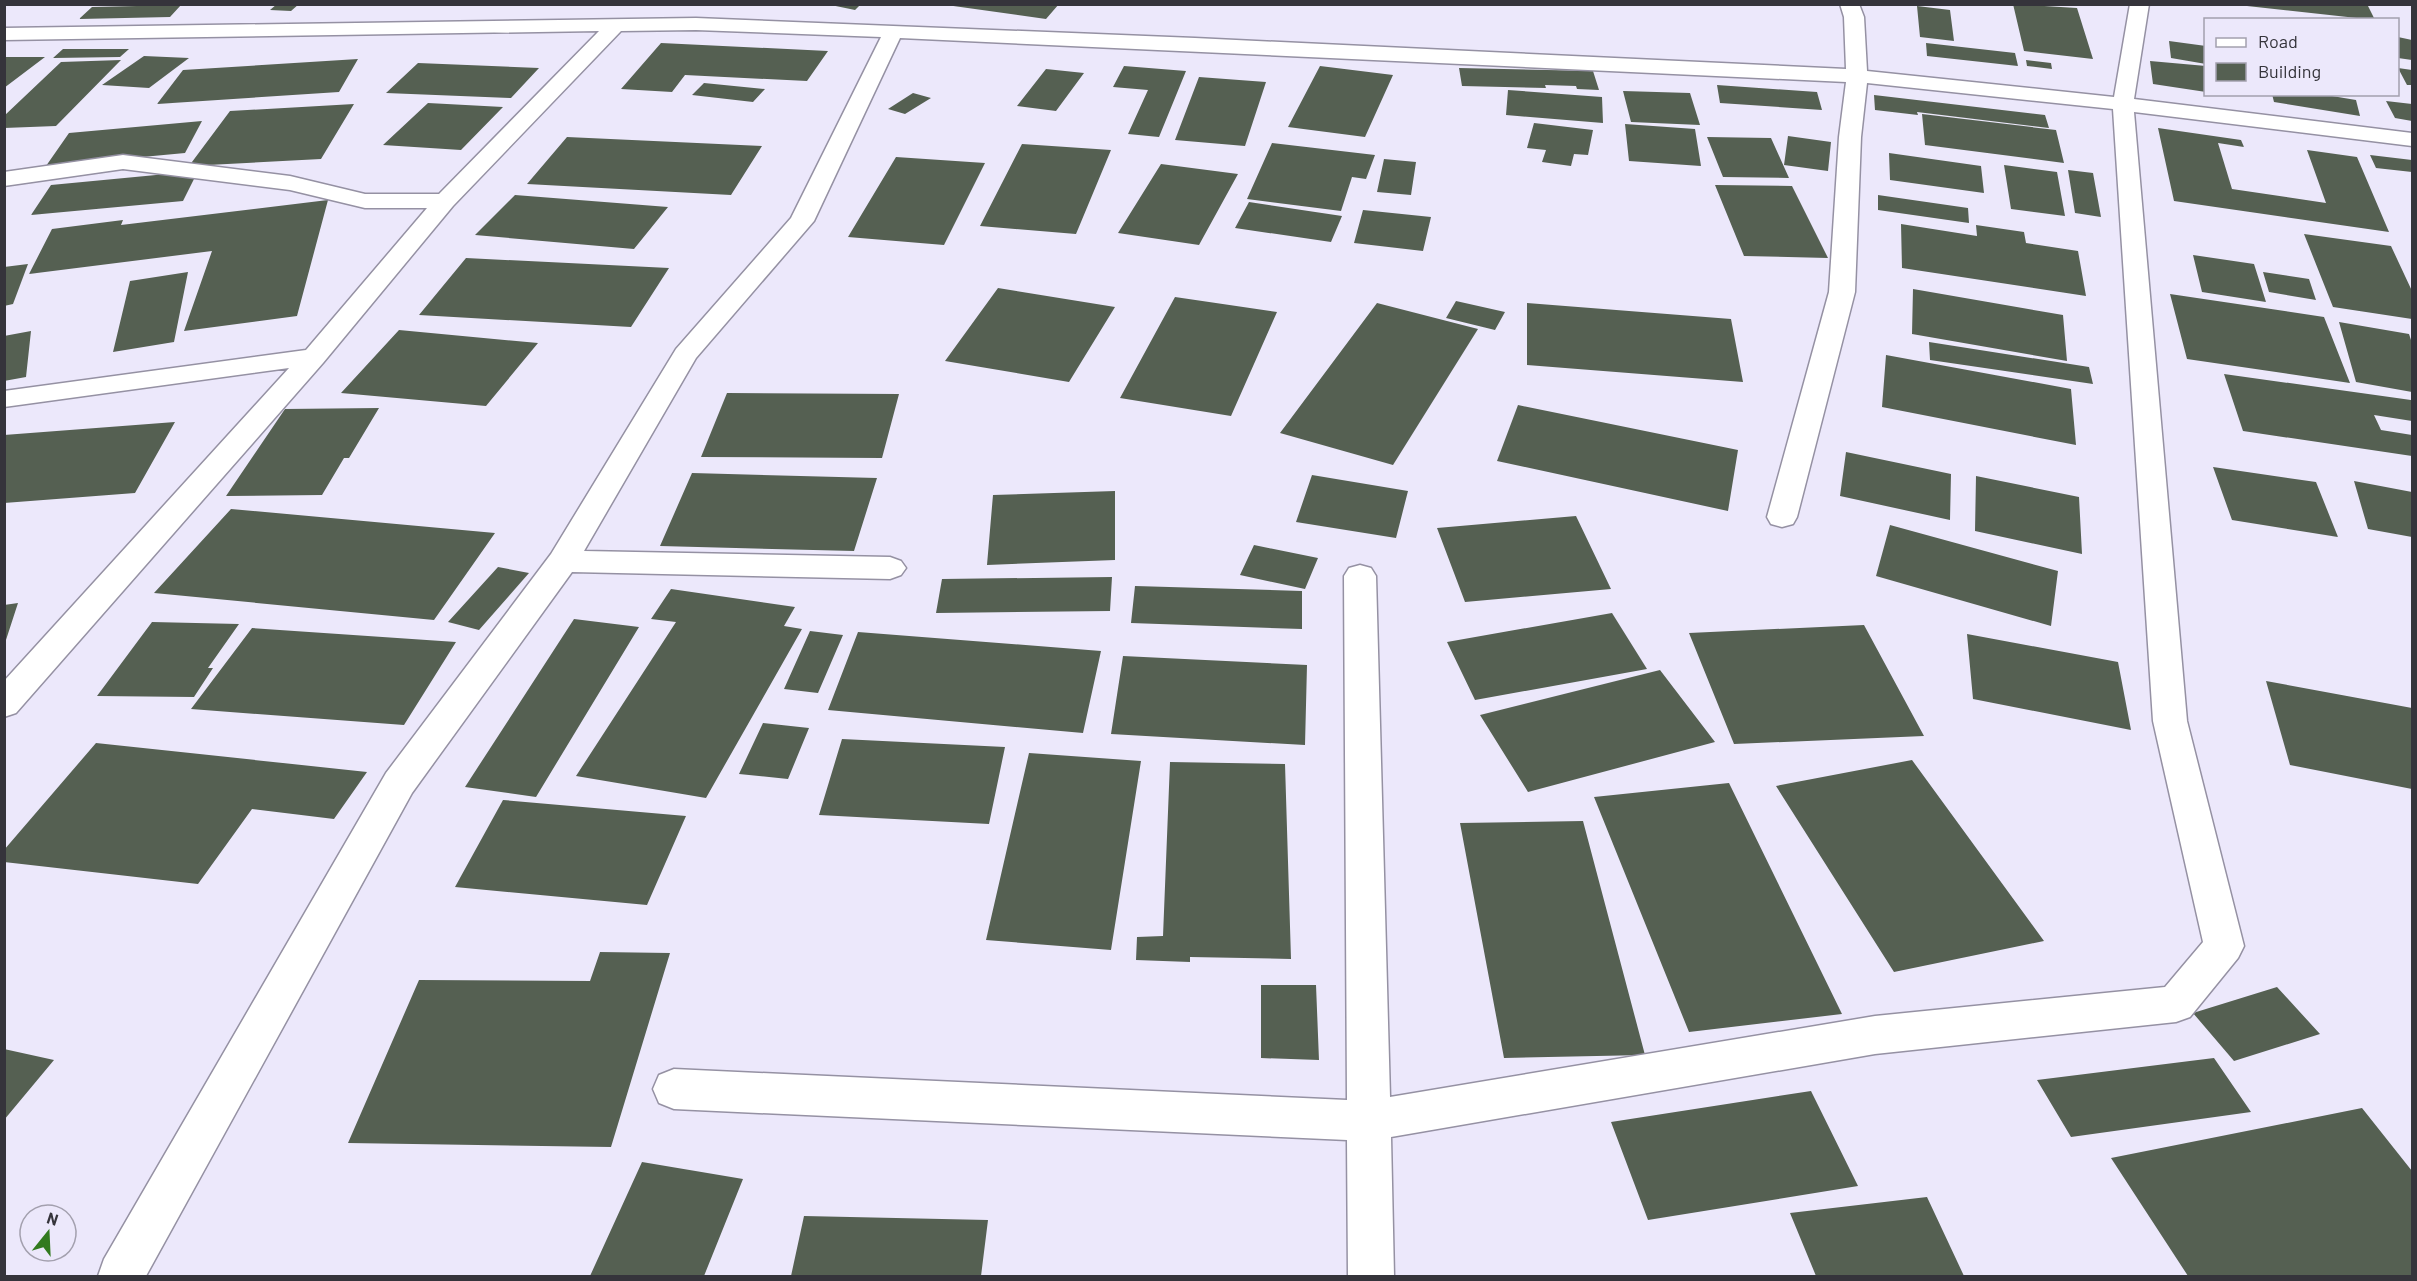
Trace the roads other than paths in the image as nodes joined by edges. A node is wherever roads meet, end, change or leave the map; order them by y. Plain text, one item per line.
1 (715, 4) edge
2 (1849, 4) edge
3 (2140, 4) edge
4 (696, 24) junction
5 (615, 26) junction
6 (894, 31) junction
7 (4, 34) edge
8 (1857, 76) junction
9 (2123, 104) junction
10 (2412, 139) edge
11 (4, 178) edge
12 (445, 201) junction
13 (314, 357) junction
14 (4, 399) edge
15 (1782, 516) dead end
16 (563, 561) junction
17 (890, 568) dead end
18 (1360, 576) dead end
19 (4, 704) edge
20 (674, 1089) dead end
21 (1367, 1121) junction
22 (121, 1276) edge
23 (1371, 1276) edge

1 - 4 street
2 - 8 street
3 - 9 street
4 - 5 street
4 - 6 street
5 - 7 street
5 - 12 street
6 - 8 street
6 - 16 street
8 - 9 street
8 - 15 street
9 - 10 street
9 - 21 street
11 - 12 street
12 - 13 street
13 - 14 street
13 - 19 street
16 - 17 street
16 - 22 street
18 - 21 street
20 - 21 street
21 - 23 street

